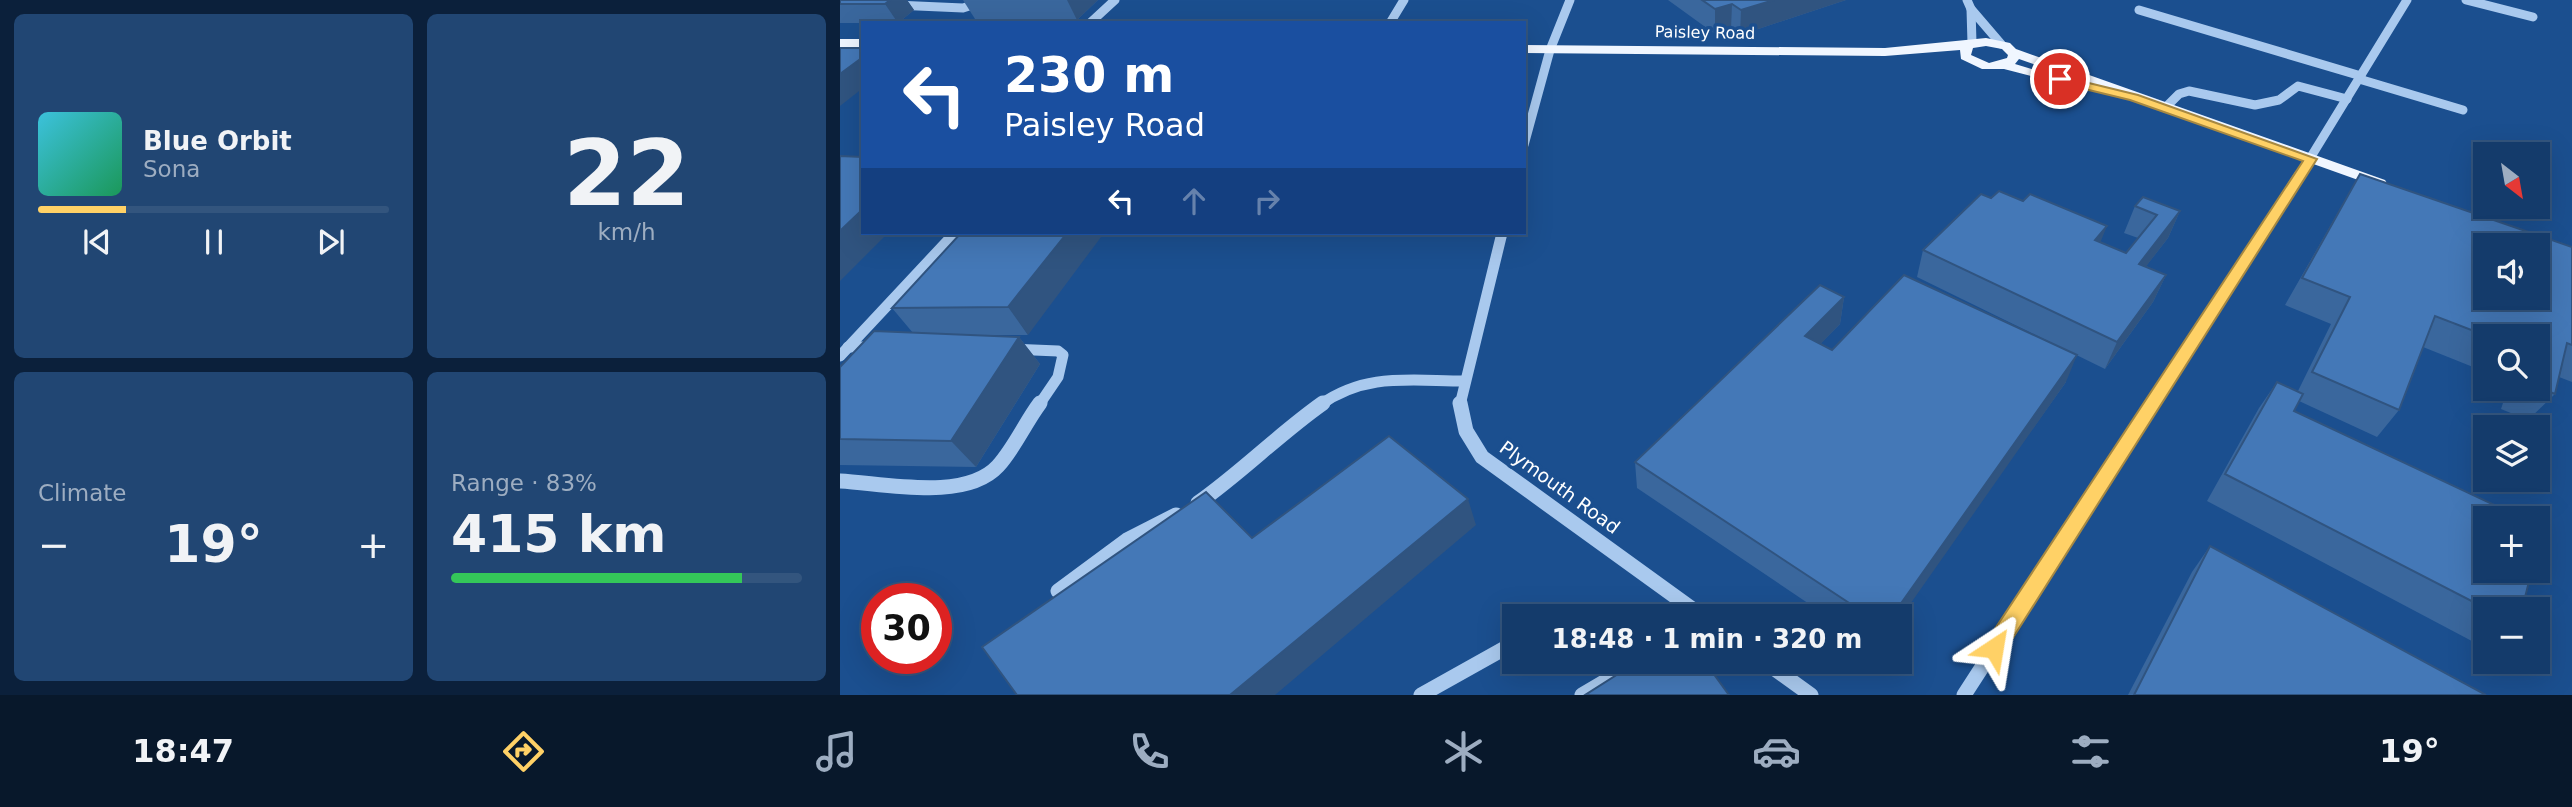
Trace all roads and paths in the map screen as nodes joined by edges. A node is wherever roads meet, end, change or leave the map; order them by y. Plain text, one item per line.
1 (988, 0) edge
2 (1115, 0) edge
3 (1404, 0) edge
4 (1570, 0) edge
5 (1967, 0) edge
6 (2407, 0) edge
7 (2466, 0) edge
8 (878, 5) edge
9 (1972, 9) junction
10 (2139, 10) dead end
11 (2533, 17) dead end
12 (1092, 21) edge
13 (1391, 21) edge
14 (840, 43) edge
15 (861, 43) edge
16 (2001, 44) junction
17 (1970, 45) junction
18 (1526, 49) edge
19 (1550, 50) junction
20 (1885, 52) junction
21 (2012, 52) junction
22 (1974, 62) junction
23 (2004, 65) junction
24 (2360, 77) junction
25 (2134, 97) junction
26 (1526, 99) edge
27 (1536, 99) junction
28 (2347, 99) junction
29 (2165, 108) junction
30 (2463, 110) dead end
31 (1526, 137) edge
32 (2310, 159) junction
33 (2389, 186) edge
34 (953, 235) edge
35 (1502, 235) edge
36 (889, 348) edge
37 (998, 349) edge
38 (844, 351) edge
39 (1465, 382) junction
40 (840, 481) edge
41 (1058, 591) edge
42 (1685, 604) edge
43 (1502, 650) edge
44 (1612, 674) edge
45 (1782, 674) edge
46 (1422, 695) edge
47 (1582, 695) edge
48 (1811, 695) edge
49 (1964, 695) edge

1 - 8 street
2 - 12 street
3 - 13 street
4 - 19 street
5 - 9 street
6 - 24 street
7 - 11 street
9 - 16 street
9 - 17 street
10 - 24 street
14 - 15 main road
16 - 17 main road, Paisley Road
16 - 21 main road
17 - 20 main road, Paisley Road
17 - 22 main road
18 - 19 main road, Paisley Road
19 - 20 main road, Paisley Road
19 - 27 street
20 - 22 main road, Paisley Road
21 - 23 main road
21 - 25 main road
22 - 23 main road, Paisley Road
23 - 25 main road
24 - 28 street
24 - 30 street
25 - 29 main road
26 - 27 street
27 - 31 street
28 - 29 street
28 - 32 street
29 - 32 main road
32 - 33 main road
32 - 49 street
34 - 38 street
35 - 39 street, Plymouth Road
36 - 38 street
37 - 40 street
39 - 41 street
39 - 42 street, Plymouth Road
43 - 46 street
44 - 47 lane
45 - 48 street

